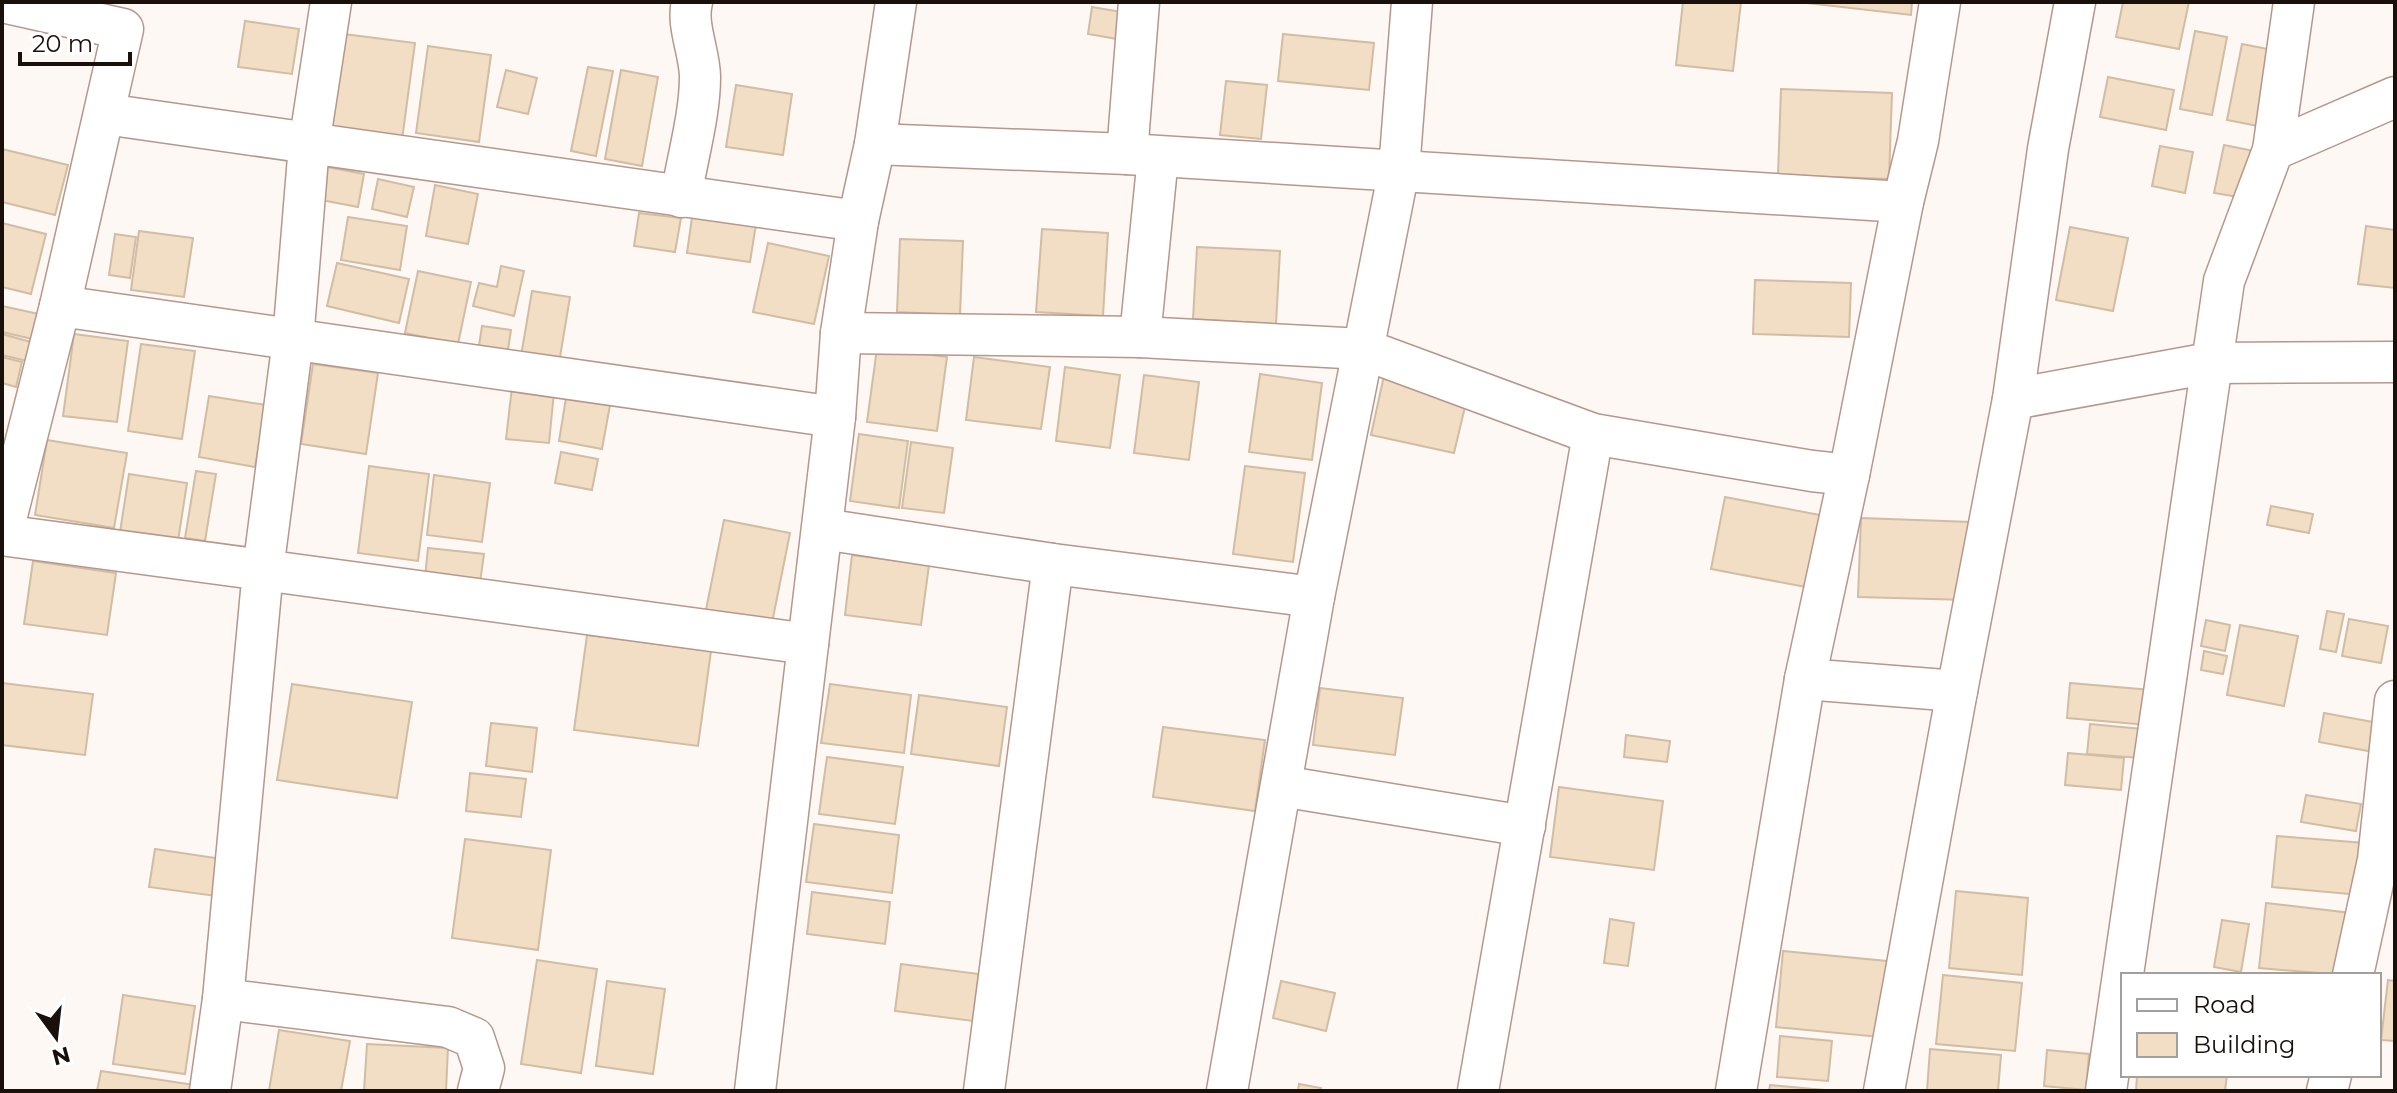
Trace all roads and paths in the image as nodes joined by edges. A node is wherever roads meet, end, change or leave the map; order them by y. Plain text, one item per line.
1 (2, 2) edge
2 (331, 2) edge
3 (692, 2) edge
4 (896, 2) edge
5 (1139, 2) edge
6 (1412, 2) edge
7 (1940, 2) edge
8 (2075, 2) edge
9 (2291, 3) edge
10 (127, 16) edge
11 (2395, 97) edge
12 (105, 114) junction
13 (875, 144) junction
14 (309, 145) junction
15 (2273, 150) junction
16 (1142, 156) junction
17 (1399, 170) junction
18 (681, 197) junction
19 (1903, 202) junction
20 (858, 221) junction
21 (60, 306) junction
22 (841, 333) junction
23 (1140, 337) junction
24 (293, 340) junction
25 (1363, 349) junction
26 (2395, 362) edge
27 (2210, 363) junction
28 (2013, 399) junction
29 (835, 417) junction
30 (1593, 434) junction
31 (1849, 475) junction
32 (823, 529) junction
33 (2, 535) edge
34 (1053, 564) junction
35 (263, 570) junction
36 (1314, 597) junction
37 (808, 644) junction
38 (1805, 679) junction
39 (1957, 691) junction
40 (2395, 701) edge
41 (1281, 786) junction
42 (1525, 826) junction
43 (2123, 973) edge
44 (2353, 973) edge
45 (2121, 986) edge
46 (223, 999) junction
47 (210, 1091) edge
48 (478, 1091) edge
49 (755, 1091) edge
50 (984, 1091) edge
51 (1227, 1091) edge
52 (1478, 1091) edge
53 (1736, 1091) edge
54 (1884, 1091) edge
55 (2106, 1091) edge

1 - 10 street
2 - 14 street
3 - 18 street
4 - 13 street
5 - 16 street
6 - 17 street
7 - 19 street
8 - 28 street
9 - 15 street
10 - 12 street
11 - 15 street
12 - 14 street
12 - 21 street
13 - 16 street
13 - 20 street
14 - 18 street
14 - 24 street
15 - 27 street
16 - 17 street
16 - 23 street
17 - 19 street
17 - 25 street
18 - 20 street
19 - 31 street
20 - 22 street
21 - 24 street
21 - 33 street
22 - 23 street
22 - 29 street
23 - 25 street
24 - 29 street
24 - 35 street
25 - 30 street
25 - 36 street
26 - 27 street
27 - 28 street
27 - 43 street
28 - 39 street
29 - 32 street
30 - 31 street
30 - 42 street
31 - 38 street
32 - 34 street
32 - 37 street
33 - 35 street
34 - 36 street
34 - 50 street
35 - 37 street
35 - 46 street
36 - 41 street
37 - 49 street
38 - 39 street
38 - 53 street
39 - 54 street
40 - 44 street
41 - 42 street
41 - 51 street
42 - 52 street
45 - 55 street
46 - 47 street
46 - 48 street

